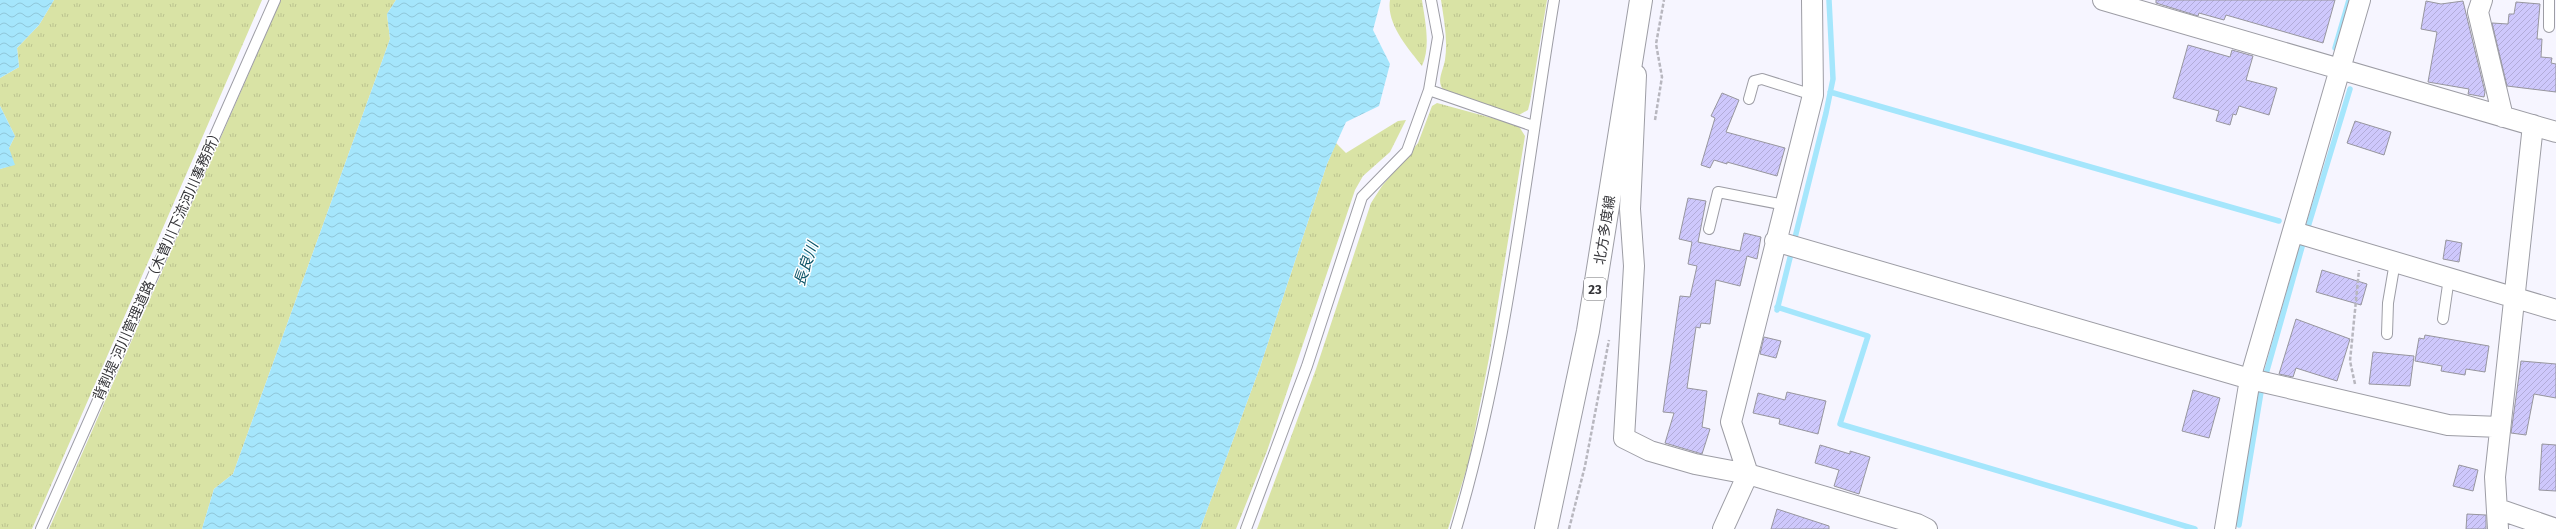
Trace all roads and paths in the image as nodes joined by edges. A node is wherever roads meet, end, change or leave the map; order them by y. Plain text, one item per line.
1 (275, 0) edge
2 (1432, 0) edge
3 (1554, 0) edge
4 (1641, 0) edge
5 (1812, 0) edge
6 (2103, 0) edge
7 (2360, 0) edge
8 (2482, 0) edge
9 (2549, 0) edge
10 (2549, 27) dead end
11 (1634, 47) junction
12 (2340, 69) junction
13 (1429, 90) junction
14 (1813, 95) junction
15 (1749, 99) dead end
16 (2503, 117) junction
17 (2533, 125) junction
18 (1533, 126) junction
19 (2556, 132) edge
20 (1785, 205) junction
21 (1709, 229) dead end
22 (2294, 232) junction
23 (1787, 244) junction
24 (2361, 252) junction
25 (2395, 262) junction
26 (2448, 278) junction
27 (2514, 298) junction
28 (2556, 310) edge
29 (2442, 319) dead end
30 (2388, 334) dead end
31 (1610, 335) dead end
32 (2250, 379) junction
33 (2360, 404) junction
34 (2500, 427) junction
35 (1748, 474) junction
36 (2498, 509) junction
37 (41, 529) edge
38 (1246, 529) edge
39 (1456, 529) edge
40 (1546, 529) edge
41 (1569, 529) edge
42 (1722, 529) edge
43 (1927, 529) edge
44 (2225, 529) edge
45 (2498, 529) edge
46 (2556, 529) edge

1 - 37 lane, 背割堤 河川管理道路（木曽川下流河川事務所）
2 - 13 lane
3 - 18 lane
4 - 11 main road, 北方多度線 / 23
5 - 14 street
6 - 12 street
7 - 12 street
8 - 16 street
9 - 10 lane
11 - 35 street
11 - 40 main road, 北方多度線 / 23
12 - 16 street
12 - 22 street
13 - 18 lane
13 - 38 lane
14 - 15 lane
14 - 20 street
16 - 17 street
17 - 19 street
17 - 27 street
18 - 39 lane
20 - 21 lane
20 - 23 street
22 - 24 street
22 - 32 street
23 - 32 street
23 - 35 street
24 - 25 street
24 - 33 path
25 - 26 street
25 - 30 lane
26 - 27 street
26 - 29 lane
27 - 28 street
27 - 34 street
31 - 41 path
32 - 33 street
32 - 44 street
33 - 34 street
34 - 36 street
35 - 42 street
35 - 43 street
36 - 45 street
36 - 46 street

